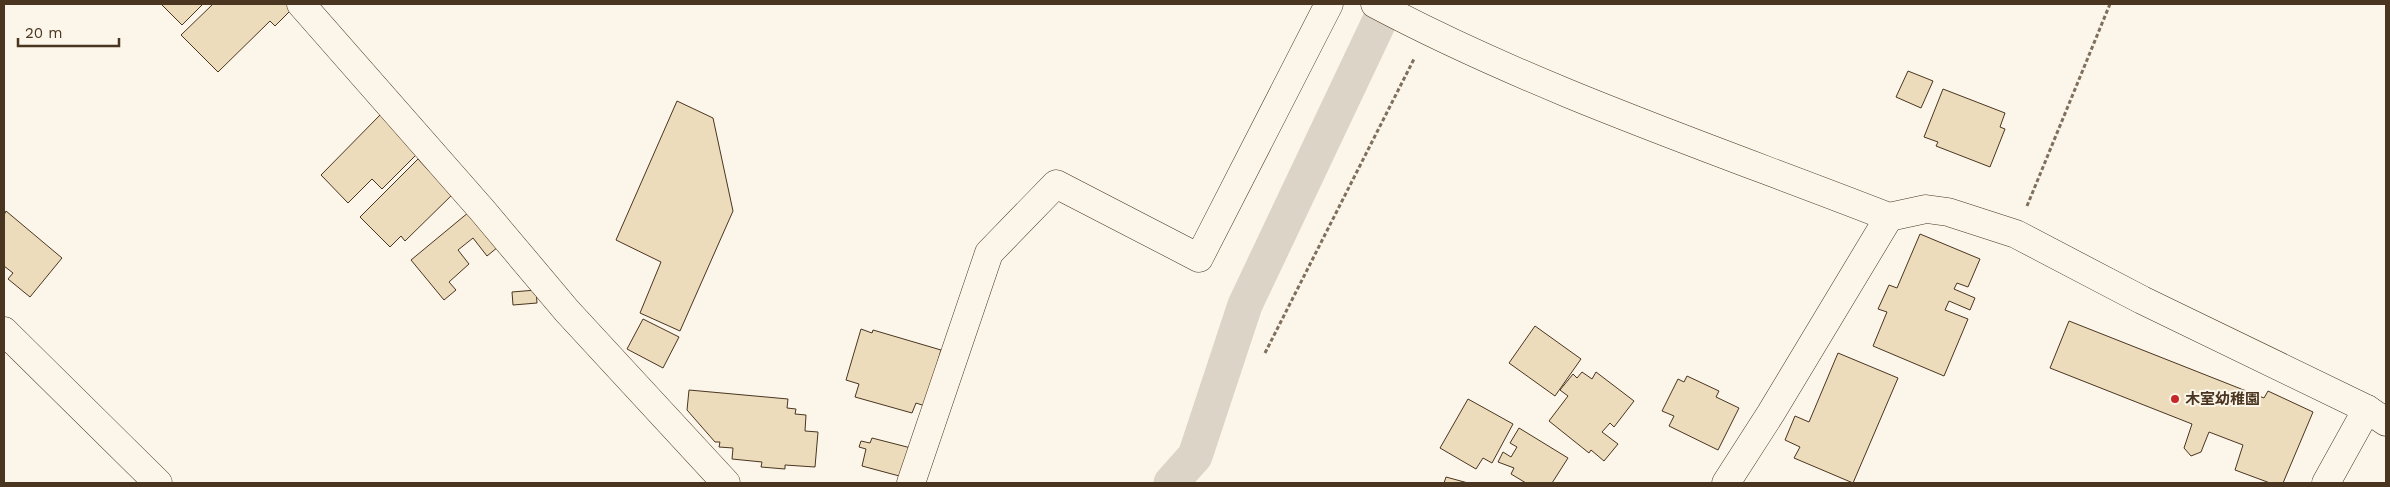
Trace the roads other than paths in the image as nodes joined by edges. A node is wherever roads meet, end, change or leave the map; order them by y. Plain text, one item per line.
1 (301, 4) edge
2 (1329, 4) edge
3 (1374, 4) edge
4 (1889, 217) junction
5 (4, 332) edge
6 (2377, 415) edge
7 (158, 483) edge
8 (726, 483) edge
9 (911, 483) edge
10 (1726, 483) edge
11 (2326, 483) edge

1 - 8 street
2 - 9 street
3 - 4 street
4 - 6 street
4 - 10 street
5 - 7 street
6 - 11 street

